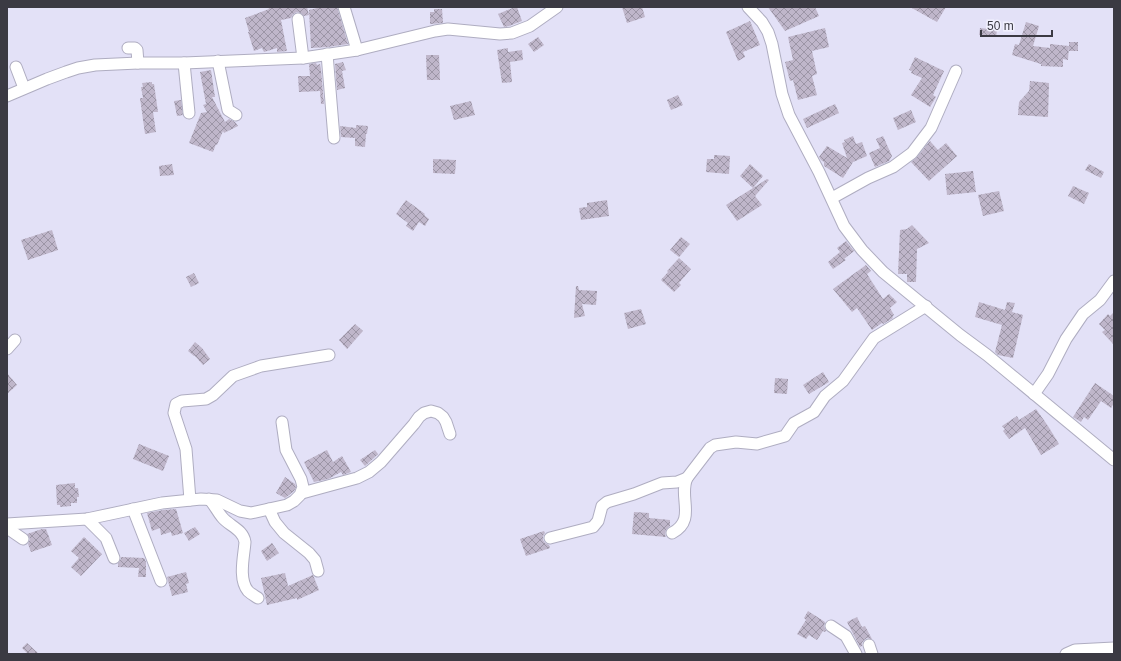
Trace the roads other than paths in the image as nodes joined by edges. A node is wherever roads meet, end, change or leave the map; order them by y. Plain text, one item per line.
1 (344, 7) edge
2 (557, 7) edge
3 (748, 7) edge
4 (298, 19) dead end
5 (128, 48) dead end
6 (357, 50) junction
7 (327, 54) junction
8 (302, 58) junction
9 (218, 61) junction
10 (138, 63) junction
11 (184, 63) junction
12 (16, 67) dead end
13 (956, 71) dead end
14 (24, 88) junction
15 (7, 96) edge
16 (189, 113) dead end
17 (236, 114) dead end
18 (334, 138) dead end
19 (832, 198) junction
20 (1114, 281) edge
21 (926, 306) junction
22 (15, 340) dead end
23 (7, 349) edge
24 (329, 355) dead end
25 (1034, 394) junction
26 (282, 422) dead end
27 (450, 434) dead end
28 (1114, 460) edge
29 (687, 478) junction
30 (302, 493) junction
31 (208, 499) junction
32 (190, 500) junction
33 (133, 509) junction
34 (268, 509) junction
35 (87, 519) junction
36 (7, 524) edge
37 (7, 528) edge
38 (672, 533) dead end
39 (550, 538) dead end
40 (23, 539) dead end
41 (114, 558) dead end
42 (318, 571) dead end
43 (161, 581) dead end
44 (258, 598) dead end
45 (831, 626) dead end
46 (1114, 648) edge
47 (856, 654) edge
48 (1066, 654) edge

1 - 6 street
2 - 6 street
3 - 19 street
4 - 8 street
5 - 10 street
6 - 7 street
7 - 8 street
7 - 18 street
8 - 9 street
9 - 11 street
9 - 17 street
10 - 11 street
10 - 14 street
11 - 16 street
12 - 14 street
13 - 19 street
14 - 15 street
19 - 21 street
20 - 25 street
21 - 25 street
21 - 29 street
22 - 23 street
24 - 32 street
25 - 28 street
26 - 30 street
27 - 30 street
29 - 38 street
29 - 39 street
30 - 34 street
31 - 32 street
31 - 34 street
31 - 44 street
32 - 33 street
33 - 35 street
33 - 43 street
34 - 42 street
35 - 36 street
35 - 41 street
37 - 40 street
45 - 47 street
46 - 48 street

